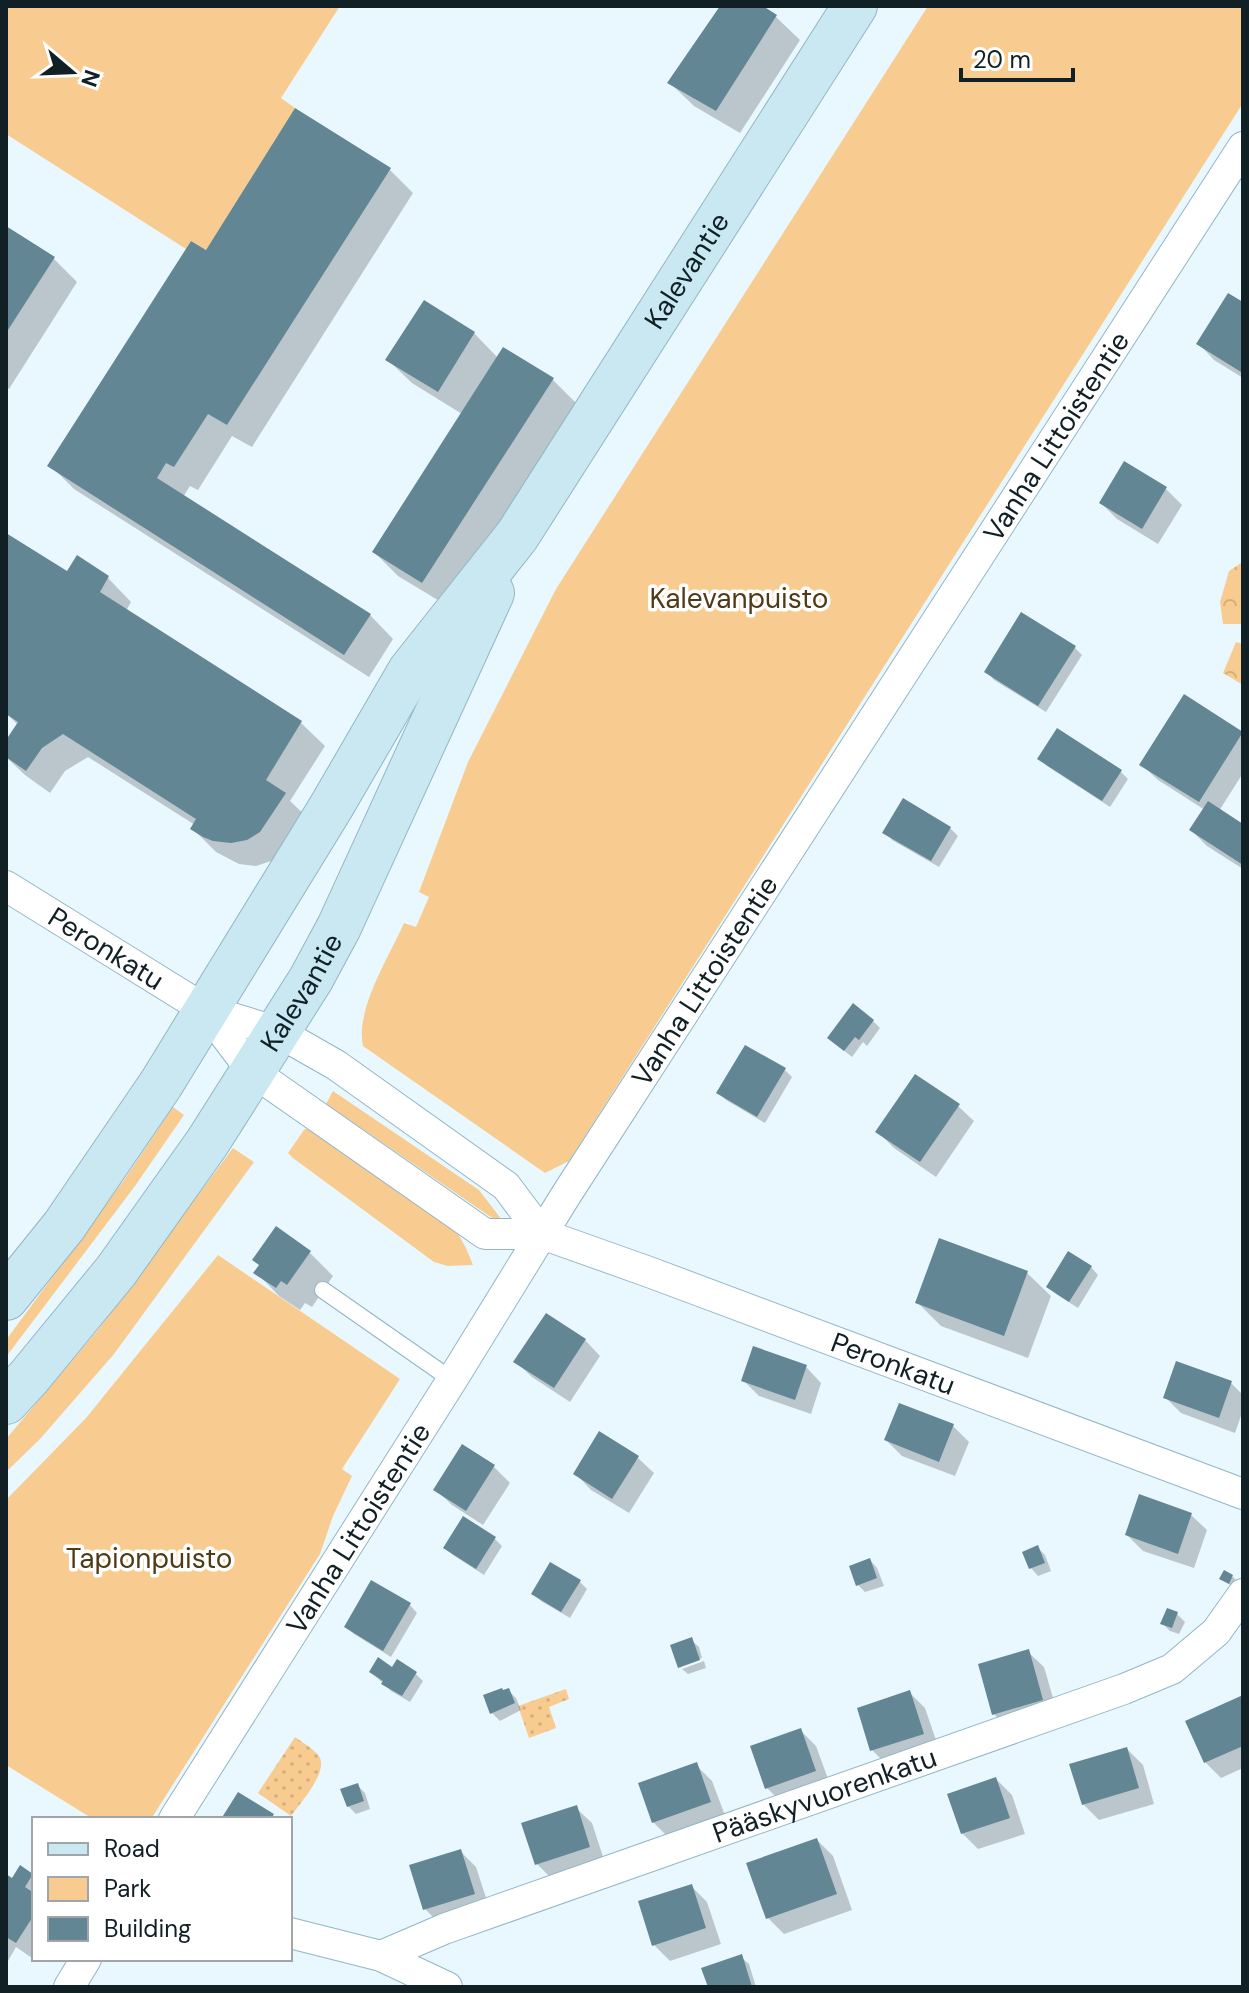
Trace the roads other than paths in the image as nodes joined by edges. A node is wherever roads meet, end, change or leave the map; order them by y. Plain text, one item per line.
1 (855, 6) edge
2 (1243, 147) edge
3 (517, 536) junction
4 (6, 886) edge
5 (206, 1010) junction
6 (278, 1032) junction
7 (252, 1071) junction
8 (542, 1234) junction
9 (323, 1290) dead end
10 (6, 1298) edge
11 (452, 1380) junction
12 (6, 1402) edge
13 (1243, 1494) edge
14 (1243, 1594) edge
15 (175, 1817) edge
16 (292, 1934) edge
17 (381, 1956) junction
18 (85, 1961) edge
19 (69, 1987) edge
20 (447, 1987) edge

1 - 3 main road, Kalevantie
2 - 8 street, Vanha Littoistentie
3 - 5 main road, Kalevantie
3 - 6 main road, Kalevantie
4 - 5 street, Peronkatu
5 - 6 street, Peronkatu
5 - 7 street, Peronkatu
5 - 10 main road, Kalevantie
6 - 7 main road, Kalevantie
6 - 8 street, Peronkatu
7 - 8 street, Peronkatu
7 - 12 main road, Kalevantie
8 - 11 street, Vanha Littoistentie
8 - 13 street, Peronkatu
9 - 11 lane
11 - 15 street, Vanha Littoistentie
14 - 17 street, Pääskyvuorenkatu
16 - 17 street
17 - 20 street
18 - 19 street

